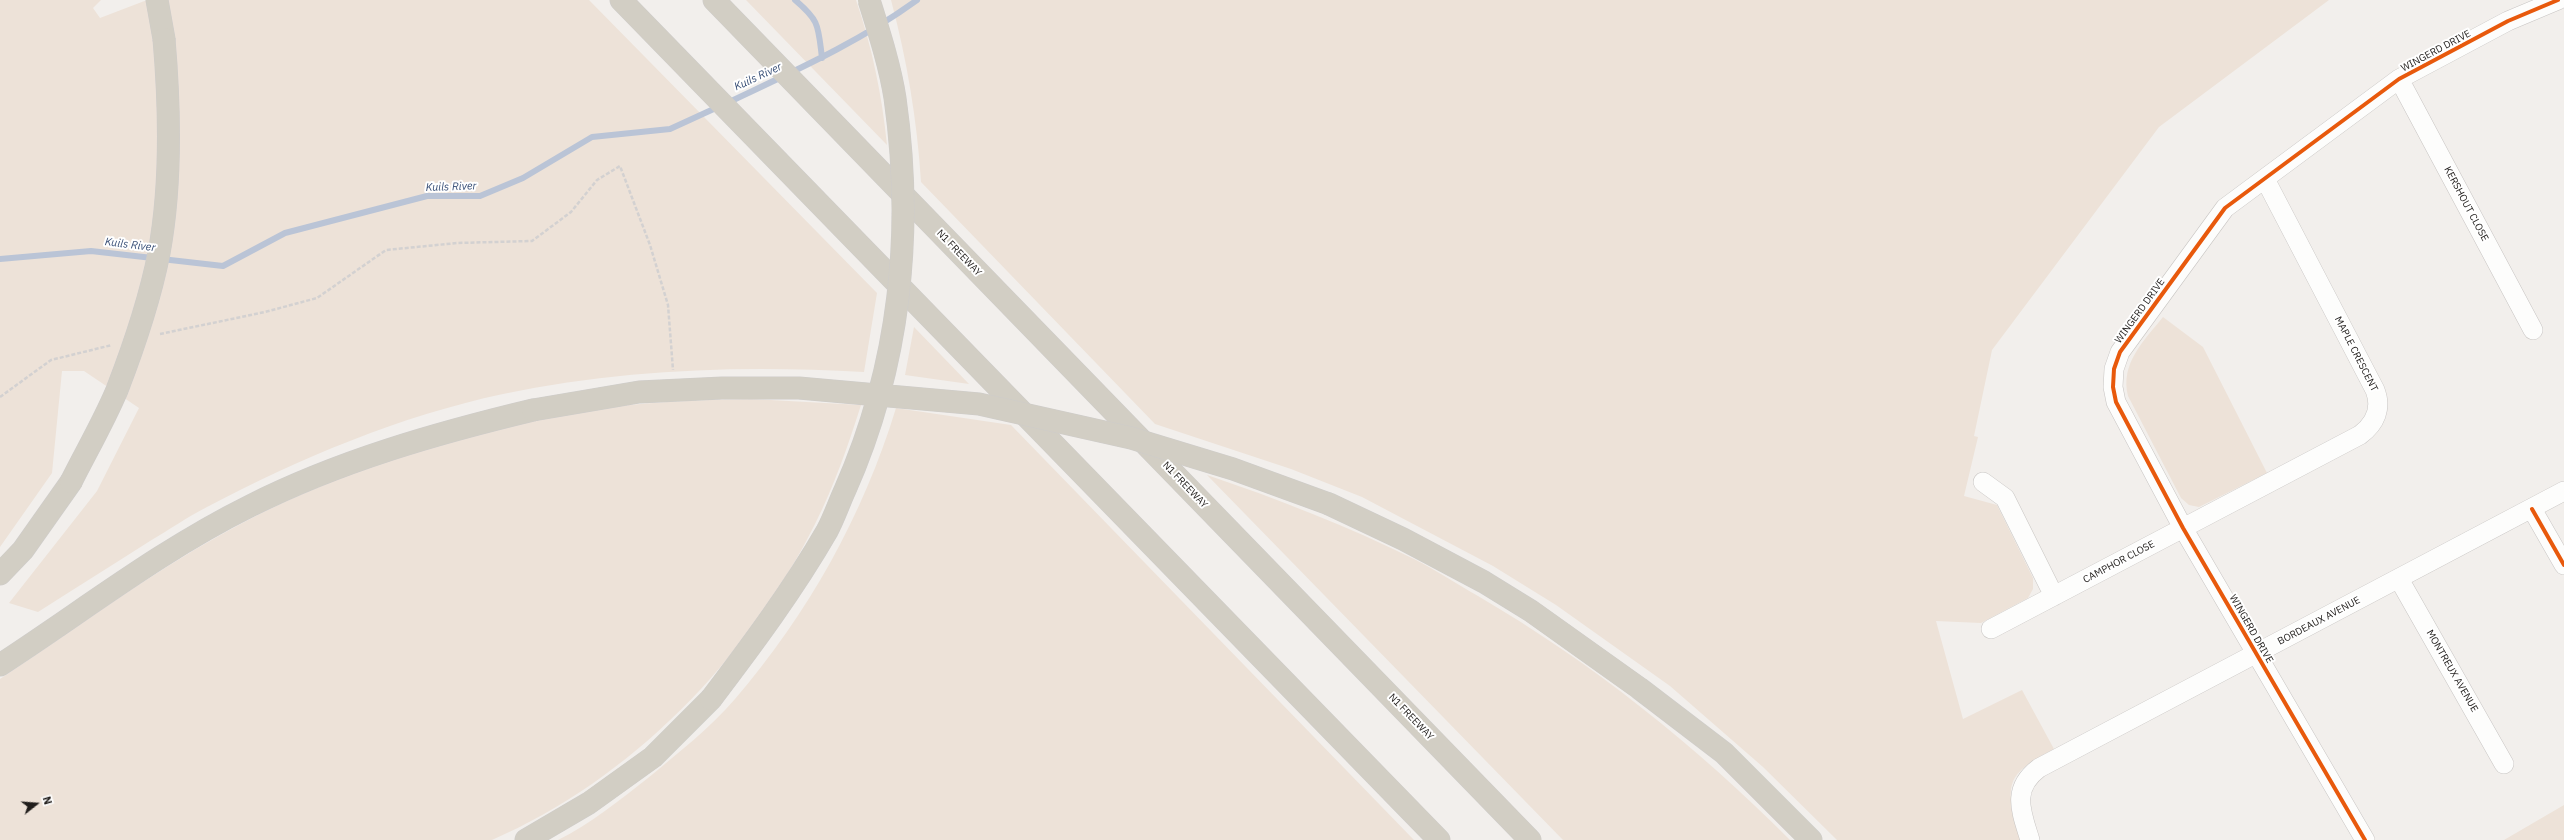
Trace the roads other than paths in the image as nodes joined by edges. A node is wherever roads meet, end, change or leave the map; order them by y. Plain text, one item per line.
1 (157, 0) edge
2 (621, 0) edge
3 (714, 0) edge
4 (869, 0) edge
5 (2558, 0) edge
6 (2400, 79) junction
7 (2265, 180) junction
8 (2533, 330) dead end
9 (1983, 482) dead end
10 (2564, 491) edge
11 (2532, 509) junction
12 (2183, 528) junction
13 (2564, 565) edge
14 (0, 574) edge
15 (2399, 579) junction
16 (2054, 596) junction
17 (1991, 629) dead end
18 (2256, 653) junction
19 (0, 665) edge
20 (2504, 764) dead end
21 (526, 840) edge
22 (1439, 840) edge
23 (1530, 840) edge
24 (1811, 840) edge
25 (2030, 840) edge
26 (2365, 840) edge

1 - 14 highway, bridge
2 - 22 highway
3 - 23 highway, N1 FREEWAY
4 - 21 highway, bridge
5 - 6 street, WINGERD DRIVE
6 - 7 street, WINGERD DRIVE
6 - 8 street, KERSHOUT CLOSE
7 - 12 street, WINGERD DRIVE
7 - 12 street, MAPLE CRESCENT
9 - 16 street
10 - 11 street, BORDEAUX AVENUE
11 - 13 street
11 - 15 street, BORDEAUX AVENUE
12 - 16 street, CAMPHOR CLOSE
12 - 18 street, WINGERD DRIVE
15 - 18 street, BORDEAUX AVENUE
15 - 20 street, MONTREUX AVENUE
16 - 17 street, CAMPHOR CLOSE
18 - 25 street, BORDEAUX AVENUE
18 - 26 street, WINGERD DRIVE
19 - 24 highway, bridge

